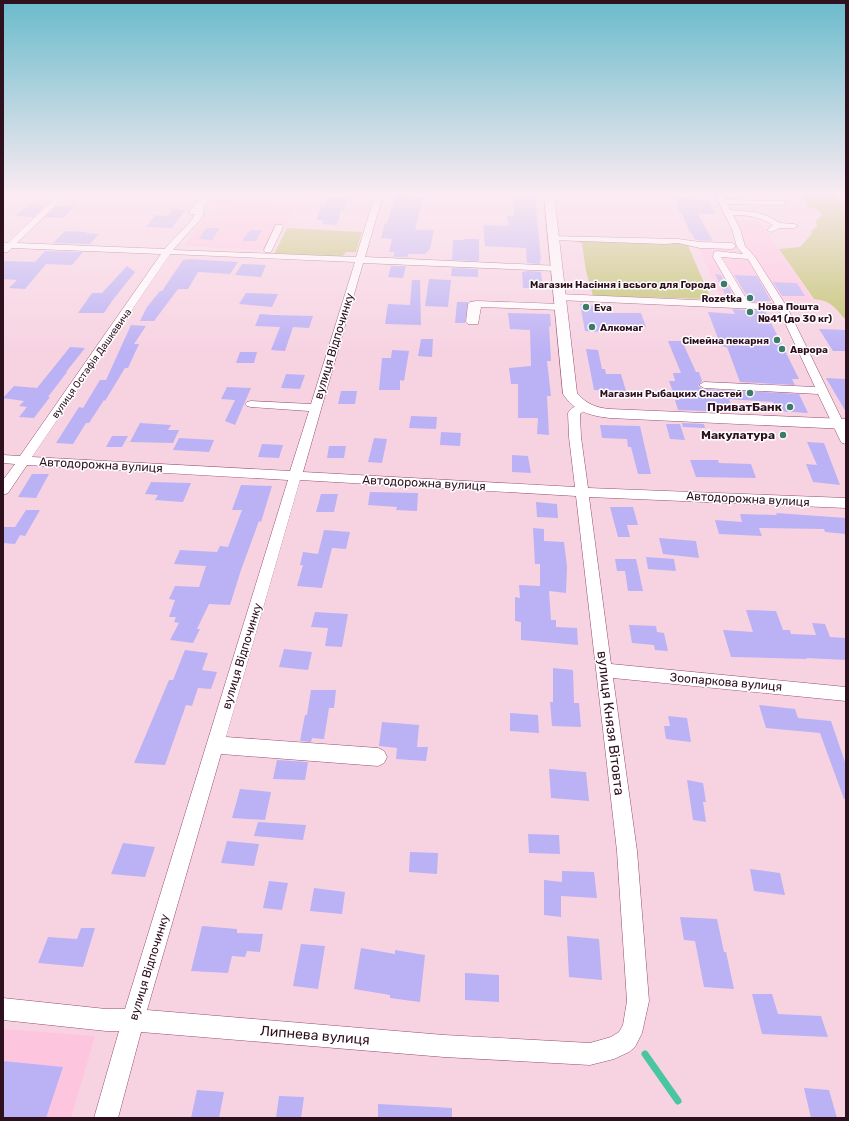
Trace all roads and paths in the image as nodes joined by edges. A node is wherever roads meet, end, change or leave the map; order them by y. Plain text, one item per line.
1 (15, 247) edge
2 (171, 247) edge
3 (363, 247) edge
4 (554, 247) edge
5 (741, 247) edge
6 (167, 252) junction
7 (751, 257) junction
8 (359, 261) junction
9 (557, 268) junction
10 (560, 302) junction
11 (477, 304) dead end
12 (747, 305) junction
13 (782, 307) junction
14 (704, 385) dead end
15 (822, 391) junction
16 (251, 404) dead end
17 (582, 407) junction
18 (315, 408) junction
19 (841, 419) edge
20 (846, 440) edge
21 (3, 459) edge
22 (24, 460) junction
23 (296, 476) junction
24 (3, 490) edge
25 (582, 492) junction
26 (846, 502) edge
27 (605, 670) junction
28 (846, 694) edge
29 (215, 745) junction
30 (378, 757) dead end
31 (3, 1009) edge
32 (133, 1020) junction
33 (626, 1042) joint
34 (106, 1118) edge

1 - 6 street
2 - 6 street, вулиця Остафія Дашкевича
3 - 8 street, вулиця Відпочинку
4 - 9 main road
5 - 7 street
6 - 8 street
6 - 22 street, вулиця Остафія Дашкевича
7 - 12 street
7 - 13 street
8 - 9 street
8 - 18 street, вулиця Відпочинку
9 - 10 main road
10 - 11 street
10 - 12 street
10 - 17 main road
12 - 13 street
13 - 15 street
14 - 15 street
15 - 19 street
16 - 18 street
17 - 19 main road
17 - 25 street, вулиця Князя Вітовта
18 - 23 street, вулиця Відпочинку
19 - 20 street
21 - 22 street, Автодорожна вулиця
22 - 23 street, Автодорожна вулиця
22 - 24 street, вулиця Остафія Дашкевича
23 - 25 street, Автодорожна вулиця
23 - 29 street, вулиця Відпочинку
25 - 26 street, Автодорожна вулиця
25 - 27 street, вулиця Князя Вітовта
27 - 28 street, Зоопаркова вулиця
27 - 33 street, вулиця Князя Вітовта
29 - 30 street
29 - 32 street, вулиця Відпочинку
31 - 32 street, Липнева вулиця
32 - 33 street, Липнева вулиця
32 - 34 street, вулиця Відпочинку

